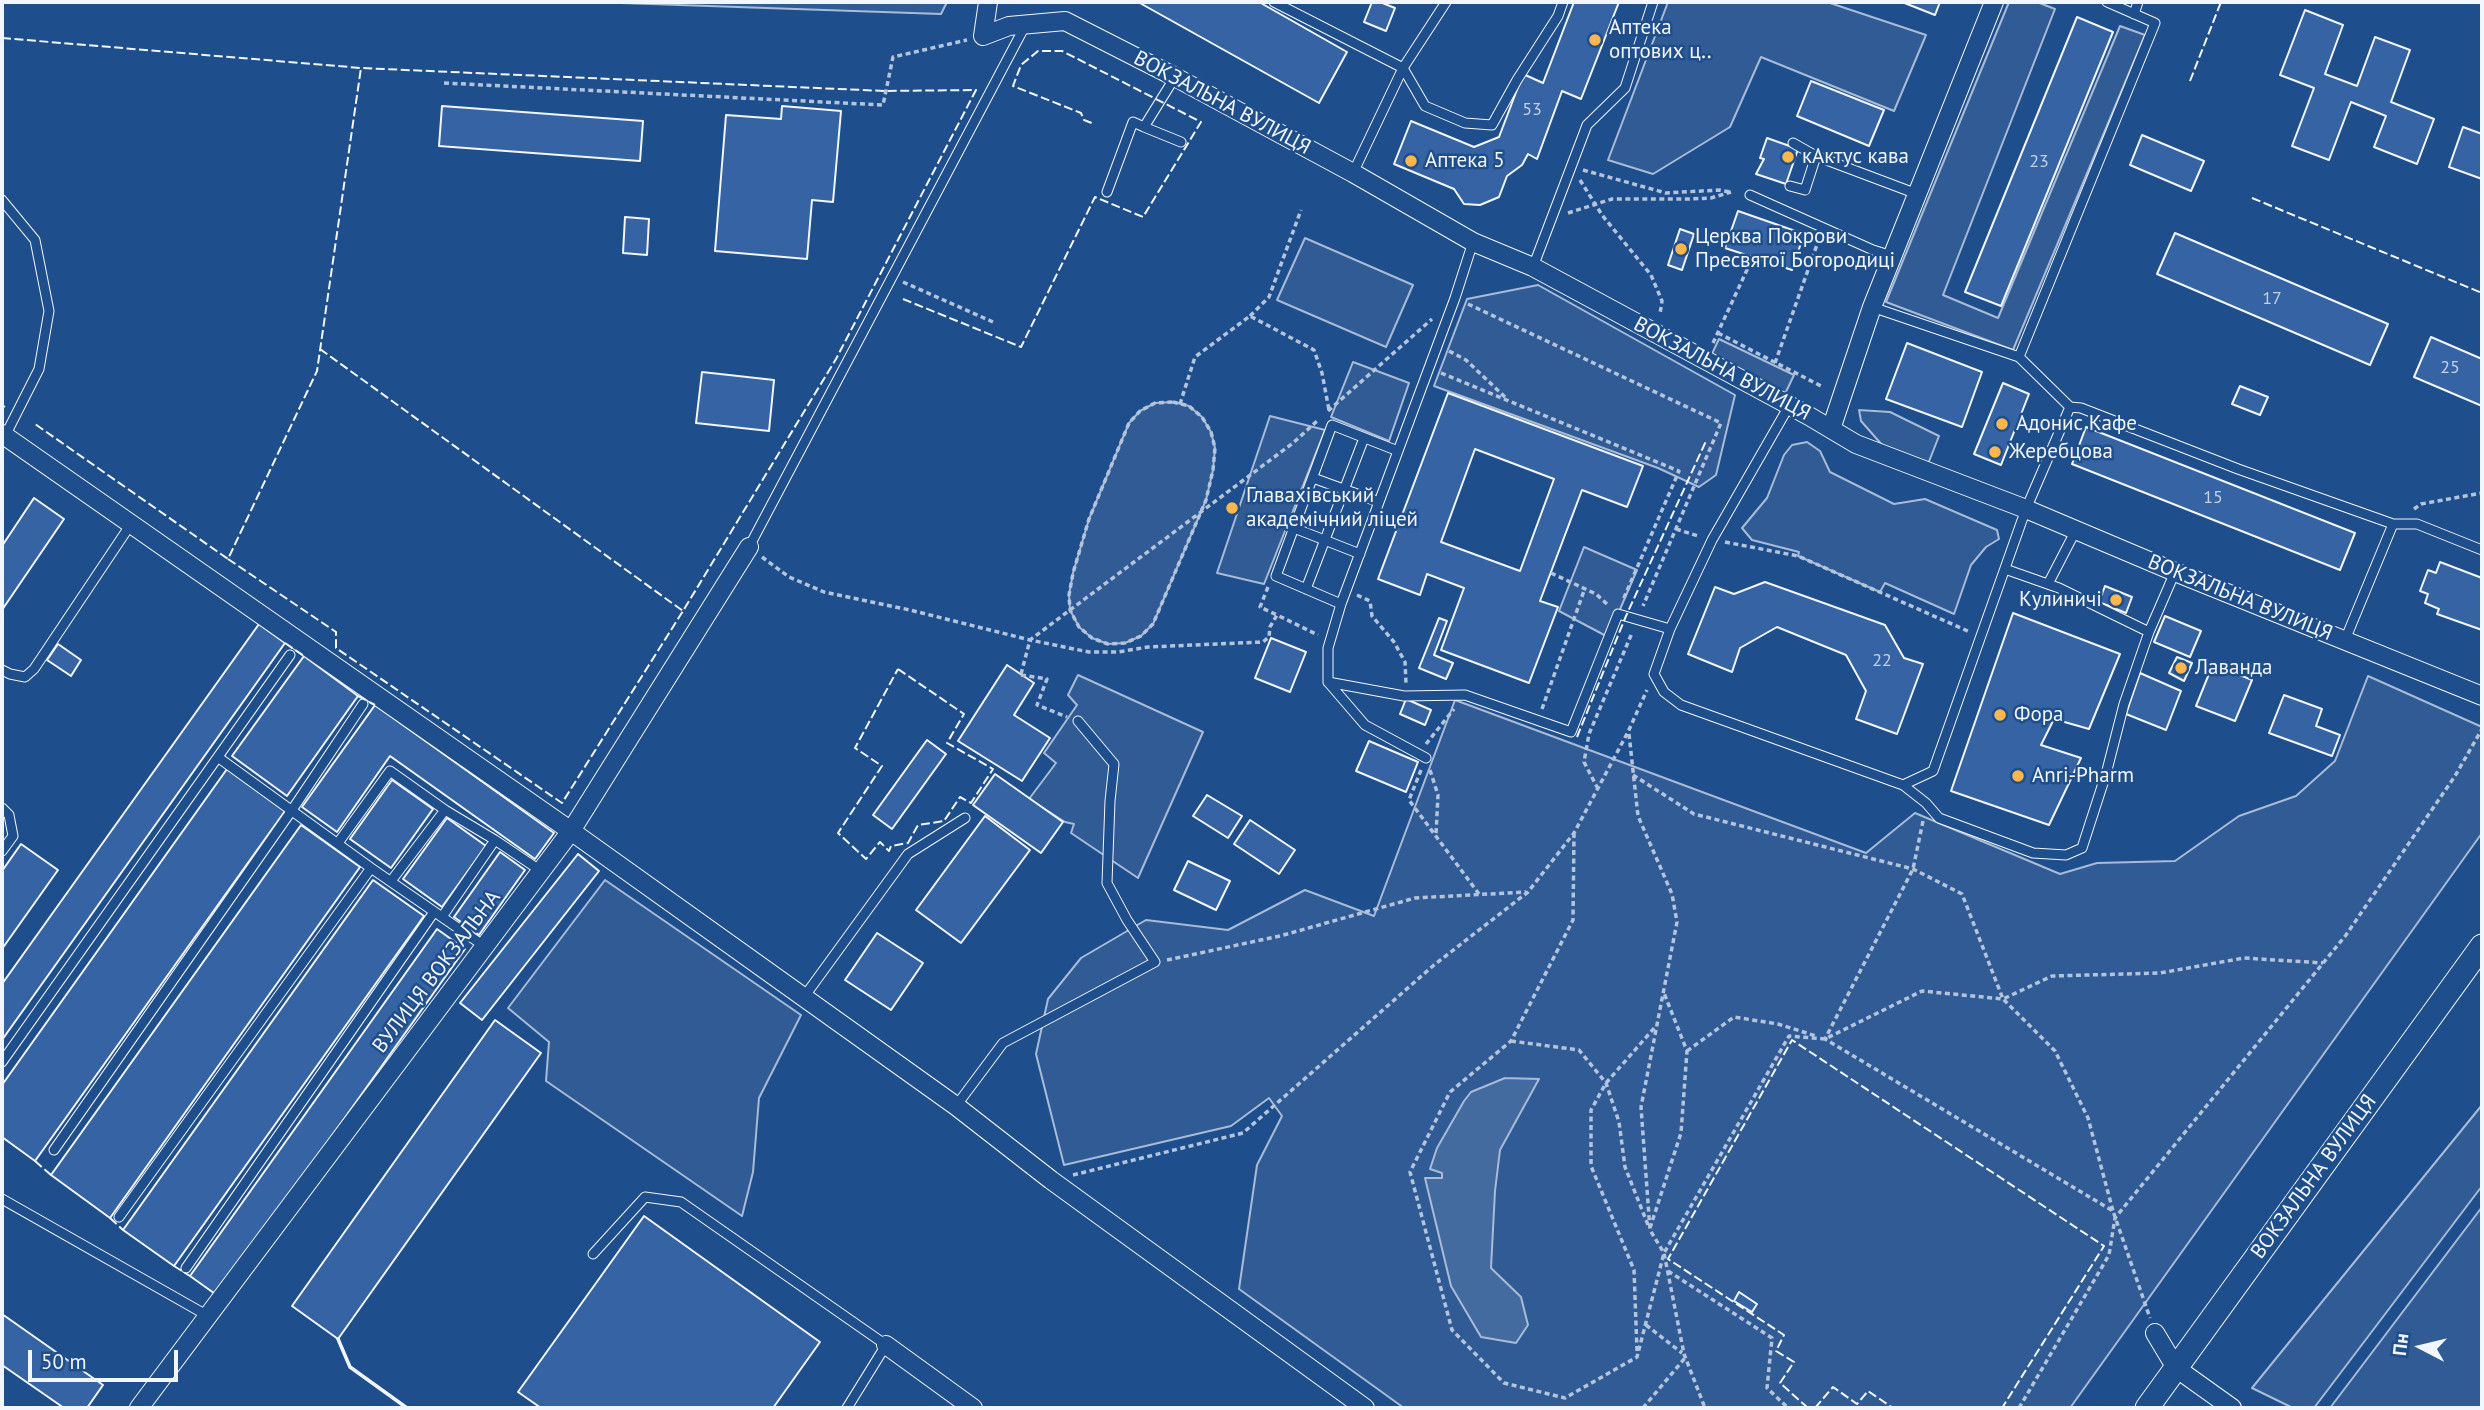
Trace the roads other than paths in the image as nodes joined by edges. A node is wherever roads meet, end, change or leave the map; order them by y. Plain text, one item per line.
1 (988, 2) edge
2 (1274, 2) edge
3 (1446, 2) edge
4 (1563, 2) edge
5 (1653, 2) edge
6 (1994, 2) edge
7 (2107, 2) edge
8 (2138, 2) edge
9 (2134, 14) junction
10 (1025, 25) junction
11 (1403, 68) junction
12 (1175, 77) junction
13 (1144, 127) junction
14 (1181, 142) dead end
15 (1793, 143) dead end
16 (1816, 156) junction
17 (1353, 173) junction
18 (1790, 186) dead end
19 (1107, 192) dead end
20 (1917, 194) junction
21 (1750, 195) road end
22 (2, 200) edge
23 (1473, 242) junction
24 (1892, 256) junction
25 (1533, 267) junction
26 (1872, 307) junction
27 (2019, 357) junction
28 (1789, 406) junction
29 (2070, 407) junction
30 (1832, 429) junction
31 (3, 435) edge
32 (1364, 438) junction
33 (1398, 451) junction
34 (1313, 478) junction
35 (1343, 489) junction
36 (1379, 502) junction
37 (2026, 509) junction
38 (131, 524) junction
39 (2393, 524) junction
40 (1294, 528) junction
41 (2076, 530) junction
42 (1324, 540) junction
43 (749, 547) joint
44 (2482, 550) edge
45 (1360, 554) junction
46 (2005, 569) junction
47 (2175, 572) junction
48 (2048, 584) junction
49 (1306, 589) junction
50 (1341, 604) junction
51 (1670, 629) junction
52 (2149, 632) junction
53 (2345, 640) junction
54 (290, 655) dead end
55 (2, 670) edge
56 (1328, 682) junction
57 (2482, 696) edge
58 (363, 704) dead end
59 (1079, 721) road end
60 (1422, 756) road end
61 (219, 758) junction
62 (1903, 785) junction
63 (2, 808) edge
64 (292, 810) junction
65 (445, 810) junction
66 (965, 818) dead end
67 (570, 831) junction
68 (495, 840) junction
69 (338, 843) junction
70 (2, 851) edge
71 (371, 868) junction
72 (541, 871) junction
73 (391, 881) junction
74 (438, 914) junction
75 (484, 946) junction
76 (2482, 946) edge
77 (804, 997) junction
78 (2, 1062) edge
79 (956, 1106) junction
80 (54, 1150) dead end
81 (2, 1199) edge
82 (119, 1217) dead end
83 (593, 1254) dead end
84 (186, 1268) dead end
85 (208, 1316) junction
86 (2155, 1333) road end
87 (886, 1345) junction
88 (2176, 1368) junction
89 (139, 1408) edge
90 (847, 1408) edge
91 (973, 1408) edge
92 (1365, 1408) edge
93 (2147, 1408) edge
94 (2232, 1408) edge

1 - 10 street, ВОКЗАЛЬНА ВУЛИЦЯ
2 - 11 lane
3 - 11 lane
4 - 11 lane
5 - 25 lane
6 - 20 street
7 - 9 lane
8 - 9 lane
9 - 27 lane
10 - 12 street, ВОКЗАЛЬНА ВУЛИЦЯ
10 - 43 lane
11 - 17 lane
12 - 13 lane
12 - 17 street, ВОКЗАЛЬНА ВУЛИЦЯ
13 - 14 lane
13 - 19 lane
15 - 16 lane
16 - 18 lane
16 - 20 lane
17 - 23 street, ВОКЗАЛЬНА ВУЛИЦЯ
20 - 24 street
21 - 24 lane
22 - 31 lane
23 - 25 street, ВОКЗАЛЬНА ВУЛИЦЯ
23 - 33 lane
24 - 26 street
25 - 28 street, ВОКЗАЛЬНА ВУЛИЦЯ
26 - 27 lane
26 - 30 street
27 - 29 lane
28 - 30 street, ВОКЗАЛЬНА ВУЛИЦЯ
28 - 51 lane
29 - 37 lane
29 - 39 lane
30 - 37 street, ВОКЗАЛЬНА ВУЛИЦЯ
31 - 38 street
32 - 33 lane
32 - 34 lane
32 - 35 lane
33 - 36 lane
34 - 35 lane
34 - 40 lane
35 - 36 lane
35 - 42 lane
36 - 45 lane
37 - 41 street, ВОКЗАЛЬНА ВУЛИЦЯ
37 - 46 lane
38 - 55 lane
38 - 67 street
39 - 44 lane
39 - 53 lane
40 - 42 lane
40 - 49 lane
41 - 47 street, ВОКЗАЛЬНА ВУЛИЦЯ
41 - 48 lane
42 - 45 lane
42 - 49 lane
43 - 67 street, ВУЛИЦЯ ВОКЗАЛЬНА
45 - 50 lane
46 - 48 lane
46 - 62 lane
47 - 52 lane
47 - 53 street, ВОКЗАЛЬНА ВУЛИЦЯ
48 - 52 lane
49 - 50 lane
50 - 56 lane
51 - 56 lane
51 - 62 lane
52 - 62 lane
53 - 57 street, ВОКЗАЛЬНА ВУЛИЦЯ
54 - 61 lane
56 - 60 lane
58 - 64 lane
59 - 79 lane
61 - 64 lane
61 - 78 lane
63 - 70 lane
64 - 69 lane
64 - 80 lane
65 - 68 lane
65 - 69 lane
65 - 73 lane
66 - 77 lane
67 - 72 street, ВУЛИЦЯ ВОКЗАЛЬНА
67 - 77 street
68 - 72 lane
68 - 74 lane
69 - 71 lane
71 - 73 lane
71 - 82 lane
72 - 75 street, ВУЛИЦЯ ВОКЗАЛЬНА
73 - 74 lane
74 - 75 lane
74 - 84 lane
75 - 85 street, ВУЛИЦЯ ВОКЗАЛЬНА
76 - 88 street, ВОКЗАЛЬНА ВУЛИЦЯ
77 - 79 street
79 - 92 street
81 - 85 lane
83 - 87 lane
85 - 89 street, ВУЛИЦЯ ВОКЗАЛЬНА
86 - 88 street
87 - 90 lane
87 - 91 street
88 - 93 street, ВОКЗАЛЬНА ВУЛИЦЯ
88 - 94 street

